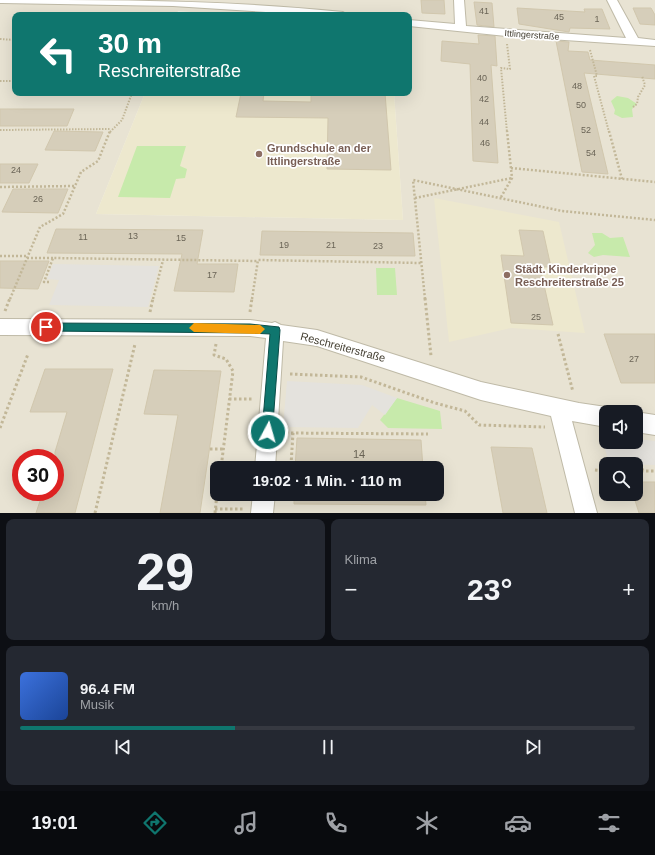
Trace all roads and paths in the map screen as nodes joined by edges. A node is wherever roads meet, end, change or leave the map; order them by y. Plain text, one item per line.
1 (2, 0) edge
2 (459, 0) edge
3 (612, 0) edge
4 (312, 12) edge
5 (412, 23) edge
6 (461, 29) junction
7 (506, 33) junction
8 (0, 40) edge
9 (12, 40) edge
10 (634, 42) junction
11 (655, 43) edge
12 (590, 49) dead end
13 (642, 76) dead end
14 (0, 81) edge
15 (12, 81) edge
16 (131, 96) edge
17 (633, 107) dead end
18 (111, 129) junction
19 (0, 130) edge
20 (511, 168) junction
21 (512, 178) junction
22 (622, 179) junction
23 (655, 182) edge
24 (75, 186) junction
25 (0, 187) edge
26 (459, 189) junction
27 (501, 197) junction
28 (415, 198) junction
29 (655, 220) edge
30 (0, 256) edge
31 (27, 257) junction
32 (53, 258) junction
33 (163, 260) junction
34 (257, 261) junction
35 (421, 263) junction
36 (49, 282) dead end
37 (250, 314) dead end
38 (1, 322) edge
39 (142, 328) junction
40 (275, 330) junction
41 (558, 334) dead end
42 (28, 354) dead end
43 (214, 355) dead end
44 (431, 356) dead end
45 (272, 373) junction
46 (574, 393) dead end
47 (256, 399) dead end
48 (230, 400) junction
49 (559, 408) junction
50 (599, 416) edge
51 (643, 423) edge
52 (655, 424) edge
53 (0, 428) edge
54 (546, 428) dead end
55 (268, 432) junction
56 (292, 433) junction
57 (428, 434) dead end
58 (210, 449) dead end
59 (223, 449) junction
60 (222, 461) edge
61 (266, 461) edge
62 (291, 461) edge
63 (643, 471) edge
64 (655, 471) edge
65 (216, 501) edge
66 (263, 506) edge
67 (215, 511) edge
68 (95, 513) edge
69 (586, 513) edge

1 - 4 street
2 - 6 street
3 - 10 street
5 - 6 street, Ittlingerstraße
6 - 7 street, Ittlingerstraße
7 - 10 street, Ittlingerstraße
7 - 20 path
8 - 9 path
10 - 11 street, Ittlingerstraße
12 - 22 path
13 - 17 path
14 - 15 path
16 - 18 path
18 - 19 path
18 - 24 path
20 - 21 path
20 - 22 path
21 - 26 path
21 - 27 path
22 - 23 path
24 - 25 path
24 - 31 path
26 - 27 path
26 - 28 path
26 - 28 path
27 - 29 path
28 - 35 path
30 - 31 path
31 - 32 path
31 - 38 path
32 - 33 path
32 - 36 path
33 - 34 path
33 - 39 path
34 - 35 path
34 - 37 path
35 - 44 path
38 - 39 street, Reschreiterstraße
39 - 40 street, Reschreiterstraße
39 - 68 path
40 - 45 street
40 - 49 street, Reschreiterstraße
41 - 46 path
42 - 53 path
43 - 48 path
45 - 54 path
45 - 55 street
47 - 48 path
48 - 59 path
49 - 50 street, Reschreiterstraße
49 - 69 street
51 - 52 street
55 - 56 path
55 - 61 street
56 - 57 path
56 - 62 path
58 - 59 path
59 - 60 path
63 - 64 path
65 - 67 path
66 - 67 path

